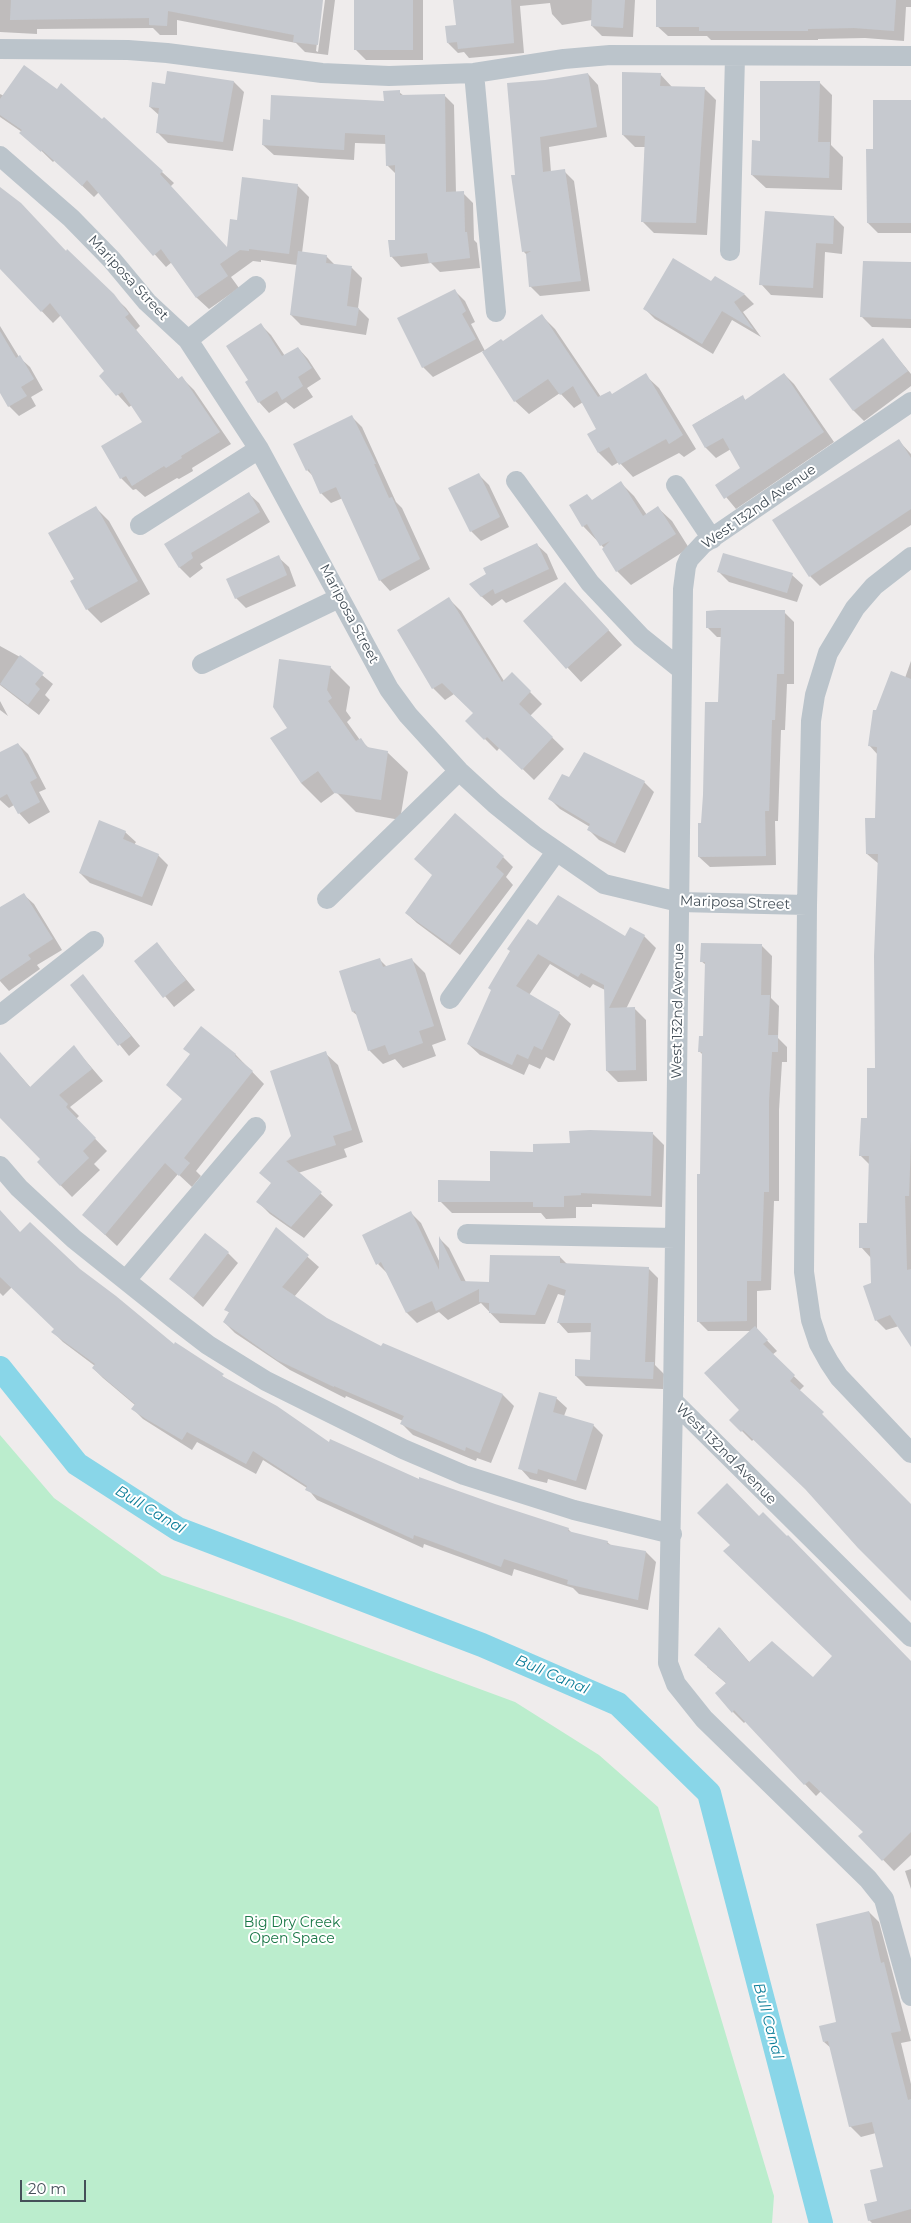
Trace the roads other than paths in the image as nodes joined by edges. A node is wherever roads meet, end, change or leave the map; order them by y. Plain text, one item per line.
1 (0, 49) edge
2 (911, 56) edge
3 (735, 57) junction
4 (474, 73) junction
5 (0, 156) edge
6 (730, 251) dead end
7 (256, 286) dead end
8 (496, 312) dead end
9 (188, 340) junction
10 (911, 402) edge
11 (259, 449) junction
12 (516, 481) dead end
13 (676, 485) dead end
14 (140, 525) dead end
15 (712, 539) junction
16 (911, 556) edge
17 (339, 598) junction
18 (202, 664) dead end
19 (682, 670) junction
20 (459, 771) junction
21 (556, 852) junction
22 (327, 899) dead end
23 (679, 902) junction
24 (806, 905) junction
25 (94, 941) dead end
26 (450, 999) dead end
27 (0, 1014) edge
28 (256, 1127) dead end
29 (0, 1166) edge
30 (467, 1234) dead end
31 (675, 1238) junction
32 (126, 1280) junction
33 (673, 1401) junction
34 (911, 1452) edge
35 (672, 1534) junction
36 (911, 1637) edge
37 (911, 1996) edge

1 - 4 street
2 - 3 street
3 - 4 street
3 - 6 street
4 - 8 street
5 - 9 street, Mariposa Street
7 - 9 street
9 - 11 street, Mariposa Street
10 - 15 street, West 132nd Avenue
11 - 14 street
11 - 17 street, Mariposa Street
12 - 19 street
13 - 15 street
15 - 19 street, West 132nd Avenue
16 - 24 street
17 - 18 street
17 - 20 street, Mariposa Street
19 - 23 street, West 132nd Avenue
20 - 21 street, Mariposa Street
20 - 22 street
21 - 23 street, Mariposa Street
21 - 26 street
23 - 24 street, Mariposa Street
23 - 31 street, West 132nd Avenue
24 - 34 street
25 - 27 street
28 - 32 street
29 - 32 street
30 - 31 street
31 - 33 street, West 132nd Avenue
32 - 35 street
33 - 35 street
33 - 36 street, West 132nd Avenue
35 - 37 street

